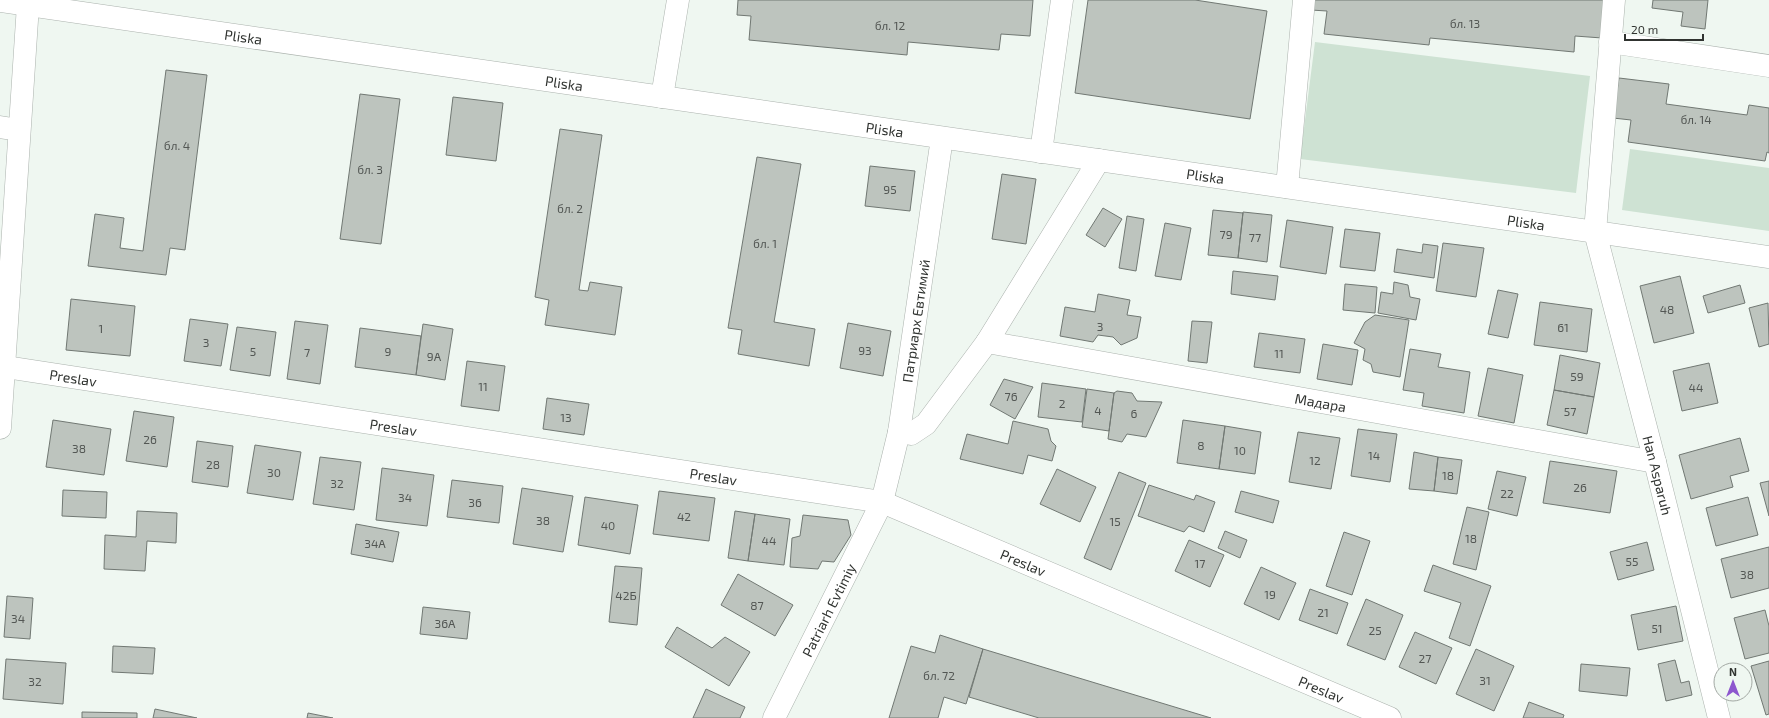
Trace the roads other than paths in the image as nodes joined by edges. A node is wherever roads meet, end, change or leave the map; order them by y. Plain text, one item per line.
1 (0, 0) edge
2 (678, 0) edge
3 (1062, 0) edge
4 (1304, 0) edge
5 (1614, 0) edge
6 (28, 5) junction
7 (1610, 42) junction
8 (1769, 66) edge
9 (662, 97) junction
10 (10, 129) edge
11 (942, 138) junction
12 (1041, 152) junction
13 (1099, 160) junction
14 (1287, 187) junction
15 (1595, 232) junction
16 (1769, 258) edge
17 (987, 342) junction
18 (2, 366) edge
19 (0, 428) edge
20 (899, 432) junction
21 (1655, 462) junction
22 (882, 502) junction
23 (774, 718) edge
24 (1390, 718) edge
25 (1719, 718) edge

1 - 6 street, Pliska
2 - 9 street
3 - 12 street
4 - 14 street
5 - 7 street, Han Asparuh
6 - 9 street, Pliska
6 - 10 street
7 - 8 street
7 - 15 street, Han Asparuh
9 - 11 street, Pliska
10 - 18 street
11 - 12 street, Pliska
11 - 20 street, Патриарх Евтимий
12 - 13 street, Pliska
13 - 14 street, Pliska
13 - 17 street
14 - 15 street, Pliska
15 - 16 street, Pliska
15 - 21 street, Han Asparuh
17 - 20 street
17 - 21 street, Мадара
18 - 19 street
18 - 22 street, Preslav
20 - 22 street, Патриарх Евтимий
21 - 25 street, Han Asparuh
22 - 23 street, Patriarh Evtimiy
22 - 24 street, Preslav

